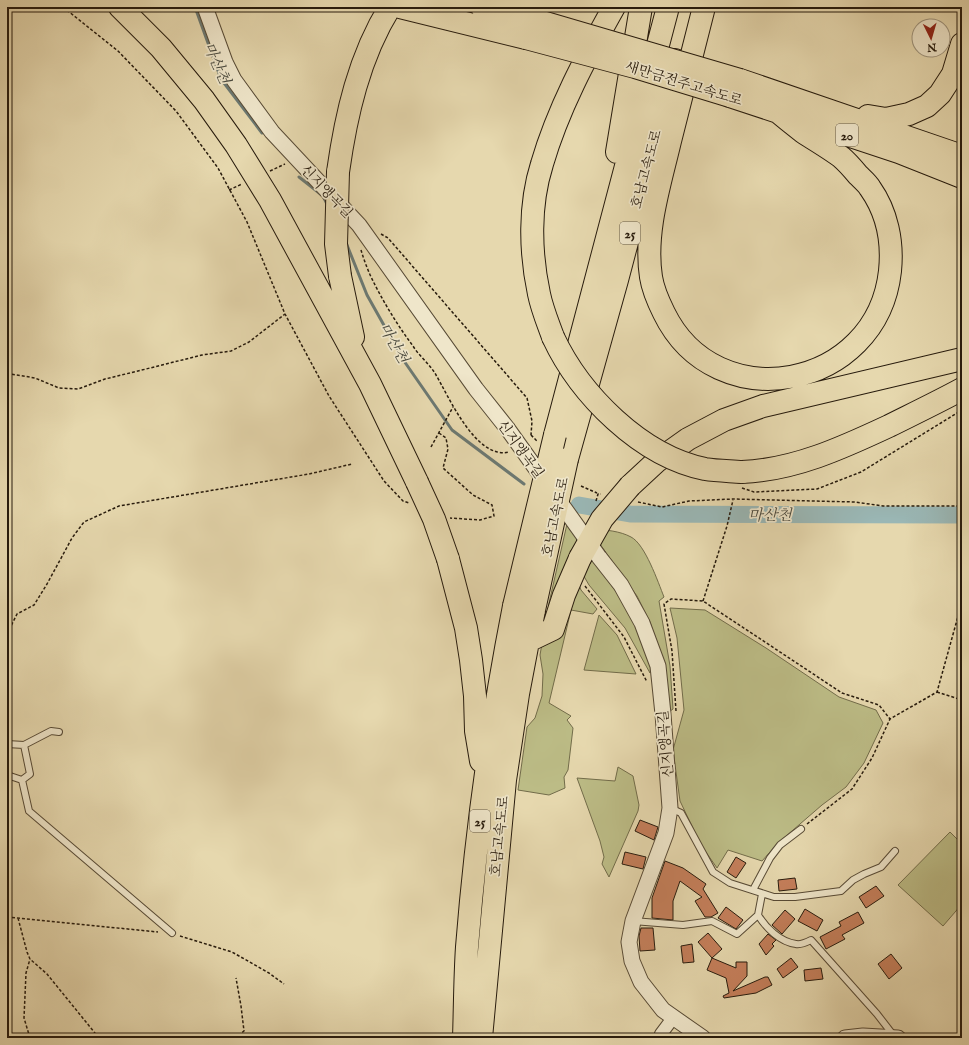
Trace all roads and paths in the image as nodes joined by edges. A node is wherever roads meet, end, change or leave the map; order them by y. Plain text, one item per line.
1 (63, 7) edge
2 (120, 7) edge
3 (206, 7) edge
4 (390, 7) edge
5 (400, 7) edge
6 (482, 7) edge
7 (614, 7) edge
8 (642, 7) edge
9 (668, 7) edge
10 (688, 7) edge
11 (704, 7) edge
12 (529, 28) junction
13 (962, 44) edge
14 (735, 88) junction
15 (827, 108) junction
16 (776, 111) junction
17 (962, 156) edge
18 (296, 159) junction
19 (270, 171) dead end
20 (962, 177) edge
21 (246, 182) dead end
22 (229, 190) junction
23 (654, 206) junction
24 (595, 284) junction
25 (285, 314) junction
26 (605, 323) junction
27 (962, 359) edge
28 (7, 375) edge
29 (370, 384) junction
30 (962, 389) edge
31 (453, 407) dead end
32 (962, 410) edge
33 (439, 433) junction
34 (431, 447) dead end
35 (352, 464) dead end
36 (741, 480) junction
37 (581, 486) dead end
38 (598, 494) junction
39 (634, 494) junction
40 (605, 495) dead end
41 (733, 499) junction
42 (596, 501) dead end
43 (409, 503) dead end
44 (962, 506) edge
45 (443, 518) dead end
46 (590, 558) junction
47 (584, 584) dead end
48 (703, 601) junction
49 (962, 602) edge
50 (524, 608) junction
51 (7, 634) edge
52 (528, 641) junction
53 (649, 686) dead end
54 (937, 692) junction
55 (962, 700) edge
56 (676, 713) dead end
57 (890, 719) junction
58 (60, 732) dead end
59 (7, 744) edge
60 (24, 745) junction
61 (7, 775) edge
62 (22, 780) junction
63 (484, 785) junction
64 (670, 808) junction
65 (801, 829) joint
66 (895, 851) dead end
67 (753, 890) junction
68 (762, 894) junction
69 (758, 915) junction
70 (7, 917) edge
71 (18, 917) junction
72 (633, 921) junction
73 (172, 933) junction
74 (30, 959) junction
75 (236, 978) dead end
76 (284, 984) dead end
77 (673, 1018) junction
78 (30, 1038) edge
79 (99, 1038) edge
80 (234, 1038) edge
81 (464, 1038) edge
82 (481, 1038) edge
83 (660, 1038) edge
84 (703, 1038) edge
85 (845, 1038) edge
86 (896, 1038) edge

1 - 22 path
2 - 29 highway
3 - 18 street, 신지앵곡길
4 - 29 highway, bridge
5 - 12 highway, 새만금전주고속도로 / 20
6 - 12 highway, 새만금전주고속도로 / 20
7 - 36 highway, bridge
8 - 24 highway
9 - 24 highway, 호남고속도로 / 25
10 - 26 highway, 호남고속도로 / 25
11 - 23 highway
12 - 14 highway, 새만금전주고속도로 / 20, bridge
13 - 15 highway
14 - 15 highway, 새만금전주고속도로 / 20
14 - 16 highway, 새만금전주고속도로 / 20
15 - 17 highway, 새만금전주고속도로 / 20
16 - 20 highway, 새만금전주고속도로 / 20
16 - 23 highway
18 - 19 path
18 - 46 street, 신지앵곡길, bridge
21 - 22 path
22 - 25 path
23 - 26 highway
24 - 50 highway, 호남고속도로 / 25, bridge
25 - 28 path
25 - 43 path
26 - 50 highway, 호남고속도로 / 25, bridge
27 - 39 highway
29 - 63 highway, bridge
30 - 36 highway
31 - 33 path
32 - 36 path
33 - 34 path
33 - 45 path
35 - 51 path
37 - 38 path
38 - 40 path
38 - 42 path
39 - 41 path
39 - 46 highway, bridge
41 - 44 path
41 - 48 path
46 - 52 highway
46 - 64 street, 신지앵곡길
47 - 53 path
48 - 56 path
48 - 57 path
49 - 54 path
50 - 52 highway, 호남고속도로 / 25
50 - 63 highway, 호남고속도로 / 25
52 - 82 highway, 호남고속도로 / 25
54 - 55 path
54 - 57 path
57 - 65 path
58 - 60 lane
59 - 60 lane
60 - 62 lane
61 - 62 lane
62 - 73 lane
63 - 81 highway, 호남고속도로 / 25
64 - 67 lane
64 - 72 street, 신지앵곡길
65 - 67 lane
66 - 68 lane
67 - 68 lane
68 - 69 lane
69 - 72 lane
69 - 86 lane
70 - 71 path
71 - 73 path
71 - 74 path
72 - 77 street, 신지앵곡길
73 - 76 path
74 - 78 path
74 - 79 path
75 - 80 path
77 - 83 street
77 - 84 street, 신지앵곡길
85 - 86 street

